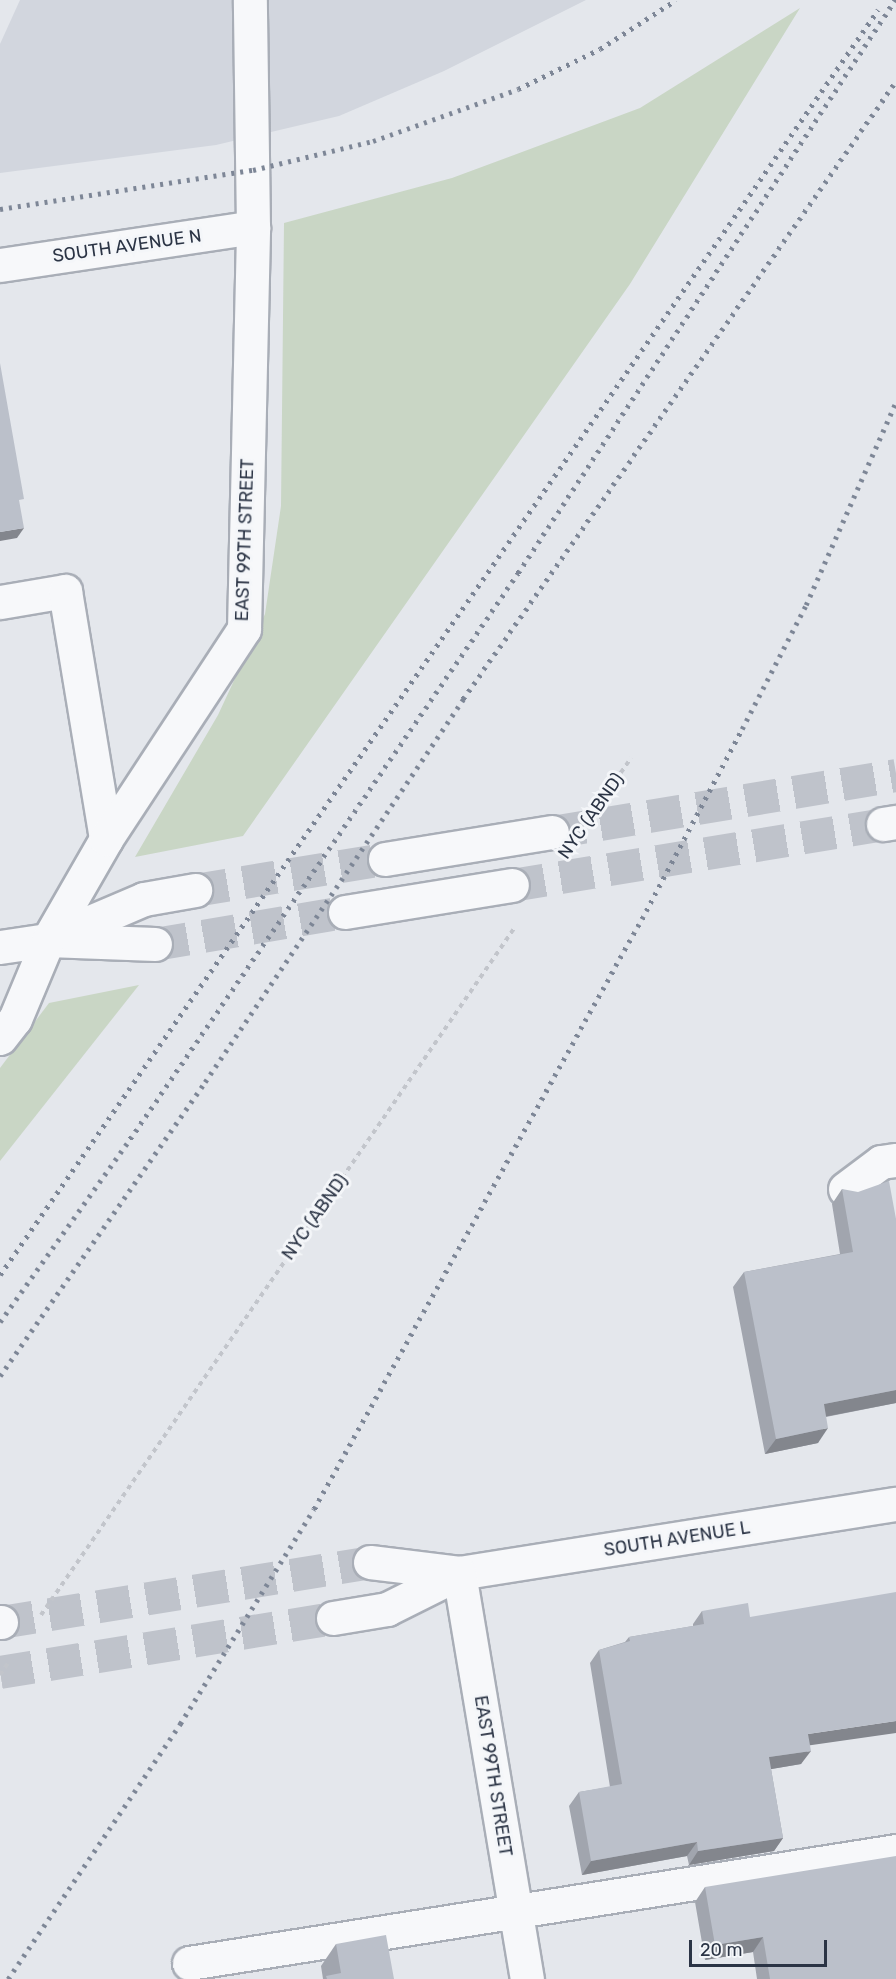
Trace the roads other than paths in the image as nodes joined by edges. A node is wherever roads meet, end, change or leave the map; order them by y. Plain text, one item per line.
1 (250, 0) edge
2 (253, 227) junction
3 (0, 265) edge
4 (0, 602) edge
5 (568, 829) tunnel mouth
6 (106, 839) junction
7 (385, 859) tunnel mouth
8 (512, 885) tunnel mouth
9 (195, 890) tunnel mouth
10 (345, 912) tunnel mouth
11 (48, 940) junction
12 (155, 944) tunnel mouth
13 (0, 947) edge
14 (0, 1038) edge
15 (896, 1160) edge
16 (845, 1189) edge
17 (896, 1504) edge
18 (370, 1562) tunnel mouth
19 (459, 1573) junction
20 (333, 1618) tunnel mouth
21 (896, 1851) edge
22 (515, 1912) junction
23 (189, 1963) dead end
24 (527, 1979) edge

1 - 2 street, EAST 99TH STREET
2 - 3 street, SOUTH AVENUE N
2 - 6 street, EAST 99TH STREET
4 - 6 street
5 - 7 street
6 - 11 street, EAST 99TH STREET
8 - 10 street
9 - 11 street
11 - 12 street
11 - 13 street
11 - 14 street, EAST 99TH STREET
15 - 16 street
17 - 19 street, SOUTH AVENUE L
18 - 19 street, SOUTH AVENUE L
19 - 20 street, SOUTH AVENUE L
19 - 22 street, EAST 99TH STREET
21 - 22 street
22 - 23 street
22 - 24 street, EAST 99TH STREET

